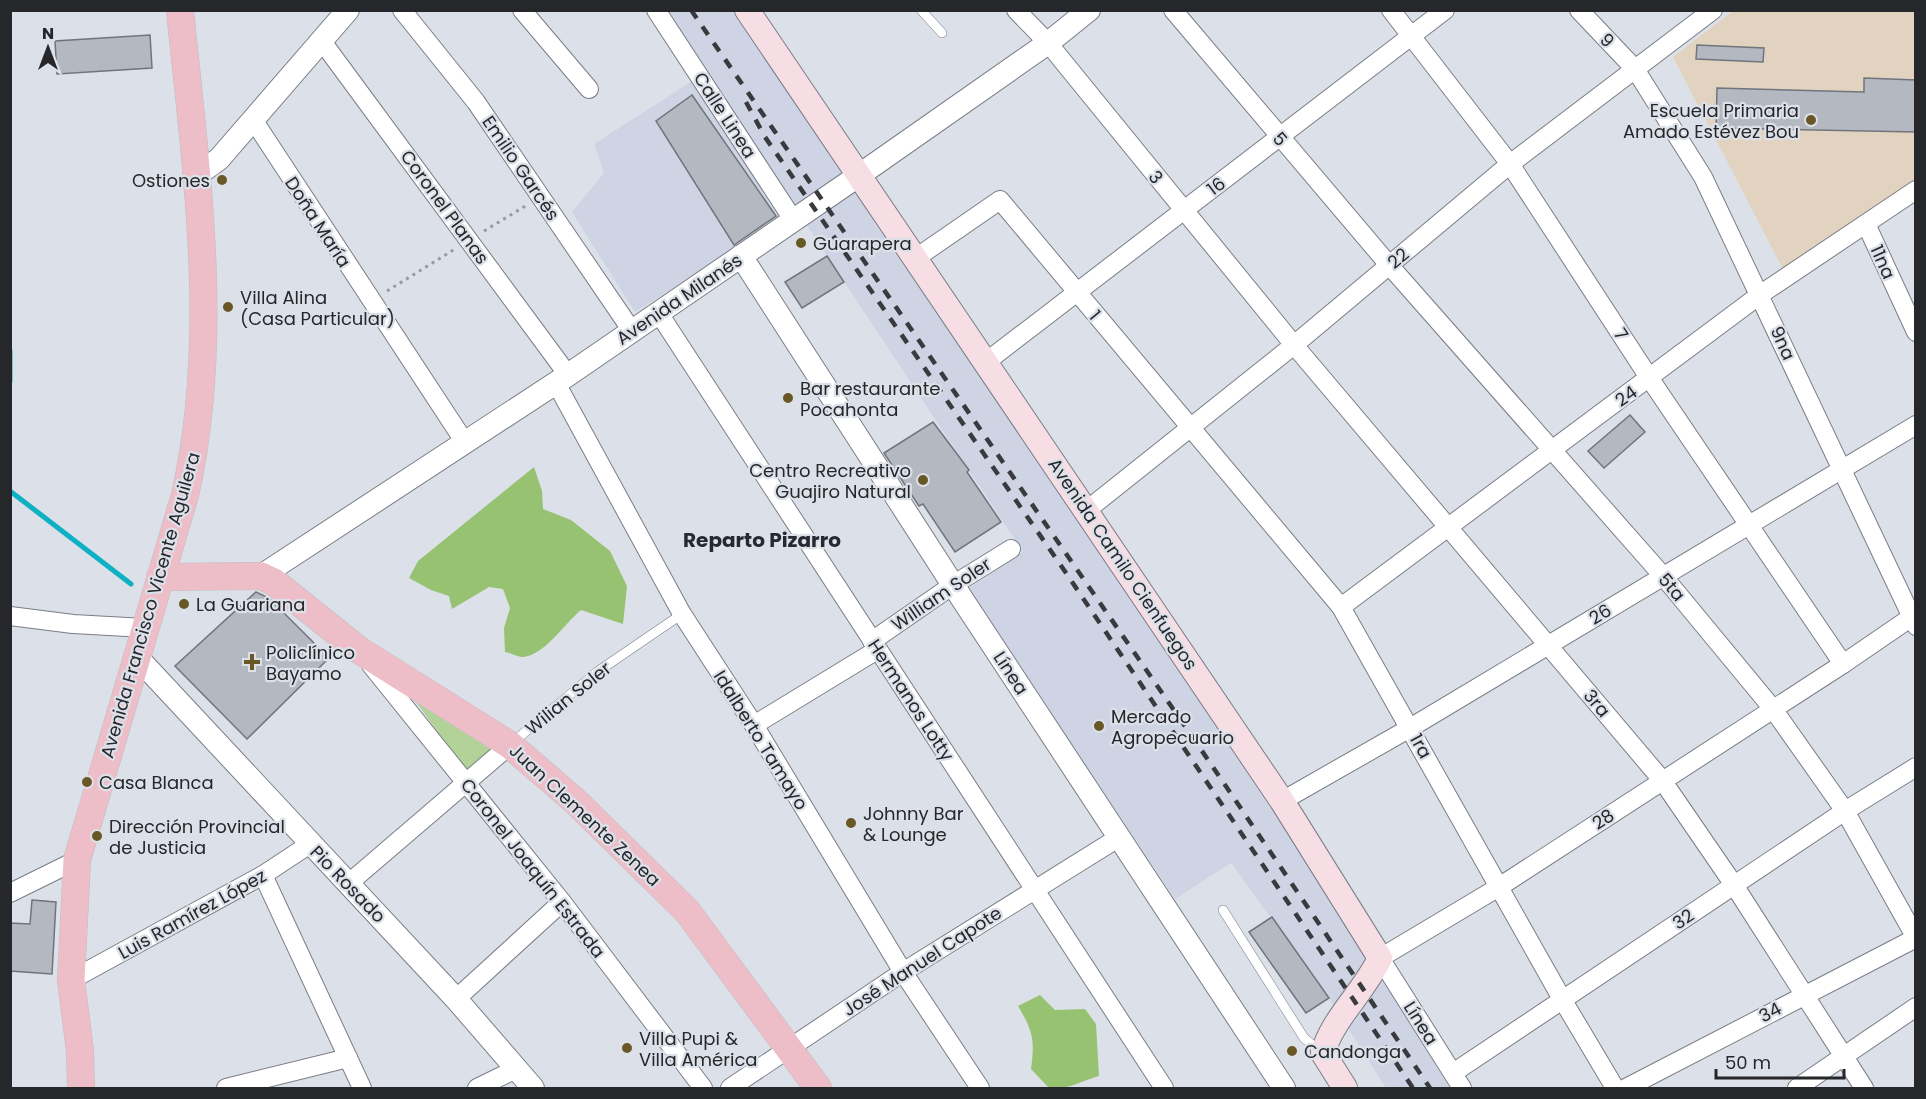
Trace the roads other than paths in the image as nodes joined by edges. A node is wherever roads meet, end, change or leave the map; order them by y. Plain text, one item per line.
1 (180, 10) edge
2 (348, 10) edge
3 (402, 10) edge
4 (522, 10) edge
5 (656, 10) edge
6 (747, 10) edge
7 (921, 10) edge
8 (1016, 10) edge
9 (1089, 10) edge
10 (1173, 10) edge
11 (1391, 10) edge
12 (1445, 10) edge
13 (1579, 10) edge
14 (1713, 10) edge
15 (942, 33) dead end
16 (1413, 35) junction
17 (321, 39) junction
18 (1048, 43) junction
19 (1635, 69) junction
20 (589, 88) dead end
21 (254, 121) junction
22 (1279, 138) junction
23 (1510, 164) junction
24 (197, 175) junction
25 (858, 176) junction
26 (1916, 190) edge
27 (1184, 211) junction
28 (794, 221) junction
29 (1866, 224) junction
30 (741, 256) junction
31 (916, 258) junction
32 (1389, 265) junction
33 (1076, 293) junction
34 (1761, 294) junction
35 (658, 312) junction
36 (632, 331) junction
37 (1916, 332) edge
38 (1294, 345) junction
39 (986, 362) junction
40 (562, 379) junction
41 (1650, 379) junction
42 (1916, 425) edge
43 (1191, 429) junction
44 (464, 441) junction
45 (1551, 448) junction
46 (1840, 471) junction
47 (1087, 510) junction
48 (1750, 525) junction
49 (1447, 527) junction
50 (1011, 549) dead end
51 (261, 576) junction
52 (1663, 576) junction
53 (160, 577) junction
54 (952, 585) junction
55 (1341, 608) junction
56 (682, 614) junction
57 (10, 616) edge
58 (1914, 619) edge
59 (145, 628) junction
60 (874, 645) junction
61 (1549, 645) junction
62 (359, 650) junction
63 (136, 656) junction
64 (1843, 664) junction
65 (1773, 710) junction
66 (754, 725) junction
67 (1410, 728) junction
68 (510, 745) junction
69 (1916, 767) edge
70 (1662, 780) junction
71 (466, 784) junction
72 (1282, 801) junction
73 (1845, 811) junction
74 (1118, 838) junction
75 (310, 844) junction
76 (77, 860) junction
77 (263, 875) junction
78 (349, 883) junction
79 (1734, 885) junction
80 (1499, 887) junction
81 (1035, 888) junction
82 (12, 890) edge
83 (562, 902) junction
84 (1223, 910) dead end
85 (1916, 938) edge
86 (1380, 958) junction
87 (903, 972) junction
88 (71, 980) junction
89 (1805, 994) junction
90 (456, 999) junction
91 (1562, 999) junction
92 (1916, 1008) edge
93 (788, 1048) junction
94 (1323, 1053) junction
95 (348, 1058) junction
96 (1844, 1058) junction
97 (516, 1069) junction
98 (1458, 1081) edge
99 (81, 1089) edge
100 (226, 1089) edge
101 (362, 1089) edge
102 (477, 1089) edge
103 (533, 1089) edge
104 (703, 1089) edge
105 (730, 1089) edge
106 (818, 1089) edge
107 (980, 1089) edge
108 (1164, 1089) edge
109 (1284, 1089) edge
110 (1345, 1089) edge
111 (1615, 1089) edge
112 (1626, 1089) edge
113 (1797, 1089) edge
114 (1864, 1089) edge

1 - 24 main road, Avenida Francisco Vicente Aguilera
2 - 17 street
3 - 36 street, Emilio Garcés
4 - 20 street
5 - 28 street, Calle Linea
6 - 25 main road, Avenida Camilo Cienfuegos
7 - 15 lane
8 - 18 street, 3
9 - 18 street, Avenida Milanés
10 - 22 street, 5
11 - 16 street, 7
12 - 16 street, 16
13 - 19 street, 9
14 - 19 street, 22
16 - 22 street, 16
16 - 23 street, 7
17 - 21 street
17 - 40 street, Coronel Planas
18 - 25 street, Avenida Milanés
18 - 27 street, 3
19 - 23 street, 22
19 - 34 street, 9na
21 - 24 street
21 - 44 street, Doña María
22 - 27 street, 16
22 - 32 street, 5
23 - 32 street, 22
23 - 41 street, 7
24 - 53 main road, Avenida Francisco Vicente Aguilera
25 - 28 street, Avenida Milanés
25 - 31 main road, Avenida Camilo Cienfuegos
26 - 29 street, 24
27 - 33 street, 16
27 - 38 street, 3
28 - 30 street, Avenida Milanés
29 - 34 street, 24
29 - 37 street, 11na
30 - 35 street, Avenida Milanés
30 - 54 street, Línea
31 - 33 street, 1
31 - 39 main road, Avenida Camilo Cienfuegos
32 - 38 street, 22
32 - 45 street, 5ta
33 - 39 street, 16
33 - 43 street, 1
34 - 41 street, 24
34 - 46 street, 9na
35 - 36 street, Avenida Milanés
35 - 60 street, Hermanos Lotty
36 - 40 street, Avenida Milanés
38 - 43 street, 22
38 - 49 street, 3ra
39 - 47 main road, Avenida Camilo Cienfuegos
40 - 44 street, Avenida Milanés
40 - 56 street, Idalberto Tamayo
41 - 45 street, 24
41 - 48 street, 7
42 - 46 street, 26
43 - 47 street, 22
43 - 55 street, 1ra
44 - 51 street, Avenida Milanés
45 - 49 street, 24
45 - 52 street, 5ta
46 - 48 street, 26
46 - 58 street, 9na
47 - 72 main road, Avenida Camilo Cienfuegos
48 - 52 street, 26
48 - 64 street, 7
49 - 55 street, 24
49 - 61 street, 3ra
50 - 54 street, William Soler
51 - 53 main road
51 - 62 main road, Juan Clemente Zenea
52 - 61 street, 26
52 - 65 street, 5ta
53 - 59 main road, Avenida Francisco Vicente Aguilera
54 - 60 street, William Soler
54 - 74 street, Línea
55 - 67 street, 1ra
56 - 66 street, Idalberto Tamayo
56 - 68 lane, Wilian Soler
57 - 59 street
58 - 64 street, 28
59 - 63 main road, Avenida Francisco Vicente Aguilera
60 - 66 street, William Soler
60 - 81 street, Hermanos Lotty
61 - 67 street, 26
61 - 70 street, 3ra
62 - 68 main road, Juan Clemente Zenea
62 - 71 street, Coronel Joaquín Estrada
63 - 75 street, Pio Rosado
63 - 76 main road, Avenida Francisco Vicente Aguilera
64 - 65 street, 28
65 - 70 street, 28
65 - 73 street, 5ta
66 - 87 street, Idalberto Tamayo
67 - 72 street, 26
67 - 80 street, 1ra
68 - 71 street, Wilian Soler
68 - 93 main road, Juan Clemente Zenea
69 - 73 street, 32
70 - 79 street, 3ra
70 - 80 street, 28
71 - 78 street, Wilian Soler
71 - 83 street, Coronel Joaquín Estrada
72 - 86 main road, Avenida Camilo Cienfuegos
73 - 79 street, 32
73 - 85 street, 5ta
74 - 81 street, José Manuel Capote
74 - 109 street, Línea
75 - 77 street, Luis Ramírez López
75 - 78 street, Pio Rosado
76 - 82 street
76 - 88 main road, Avenida Francisco Vicente Aguilera
77 - 88 street, Luis Ramírez López
77 - 95 street
78 - 90 street, Pio Rosado
79 - 89 street, 3ra
79 - 91 street, 32
80 - 86 street, 28
80 - 91 street, 1ra
81 - 87 street, José Manuel Capote
81 - 108 street, Hermanos Lotty
83 - 90 street
83 - 104 street, Coronel Joaquín Estrada
84 - 94 lane
85 - 89 street, 34
86 - 94 main road, 28
86 - 98 street, Línea
87 - 93 street, José Manuel Capote
87 - 107 street, Idalberto Tamayo
88 - 99 main road, Avenida Francisco Vicente Aguilera
89 - 96 street, 3ra
89 - 112 street, 34
90 - 97 street, Pio Rosado
91 - 98 street, 32
91 - 111 street, 1ra
92 - 96 street
93 - 105 street, José Manuel Capote
93 - 106 main road, Juan Clemente Zenea
94 - 110 main road
95 - 100 street
95 - 101 street
96 - 113 street
96 - 114 street, 3ra
97 - 102 street
97 - 103 street, Pio Rosado

